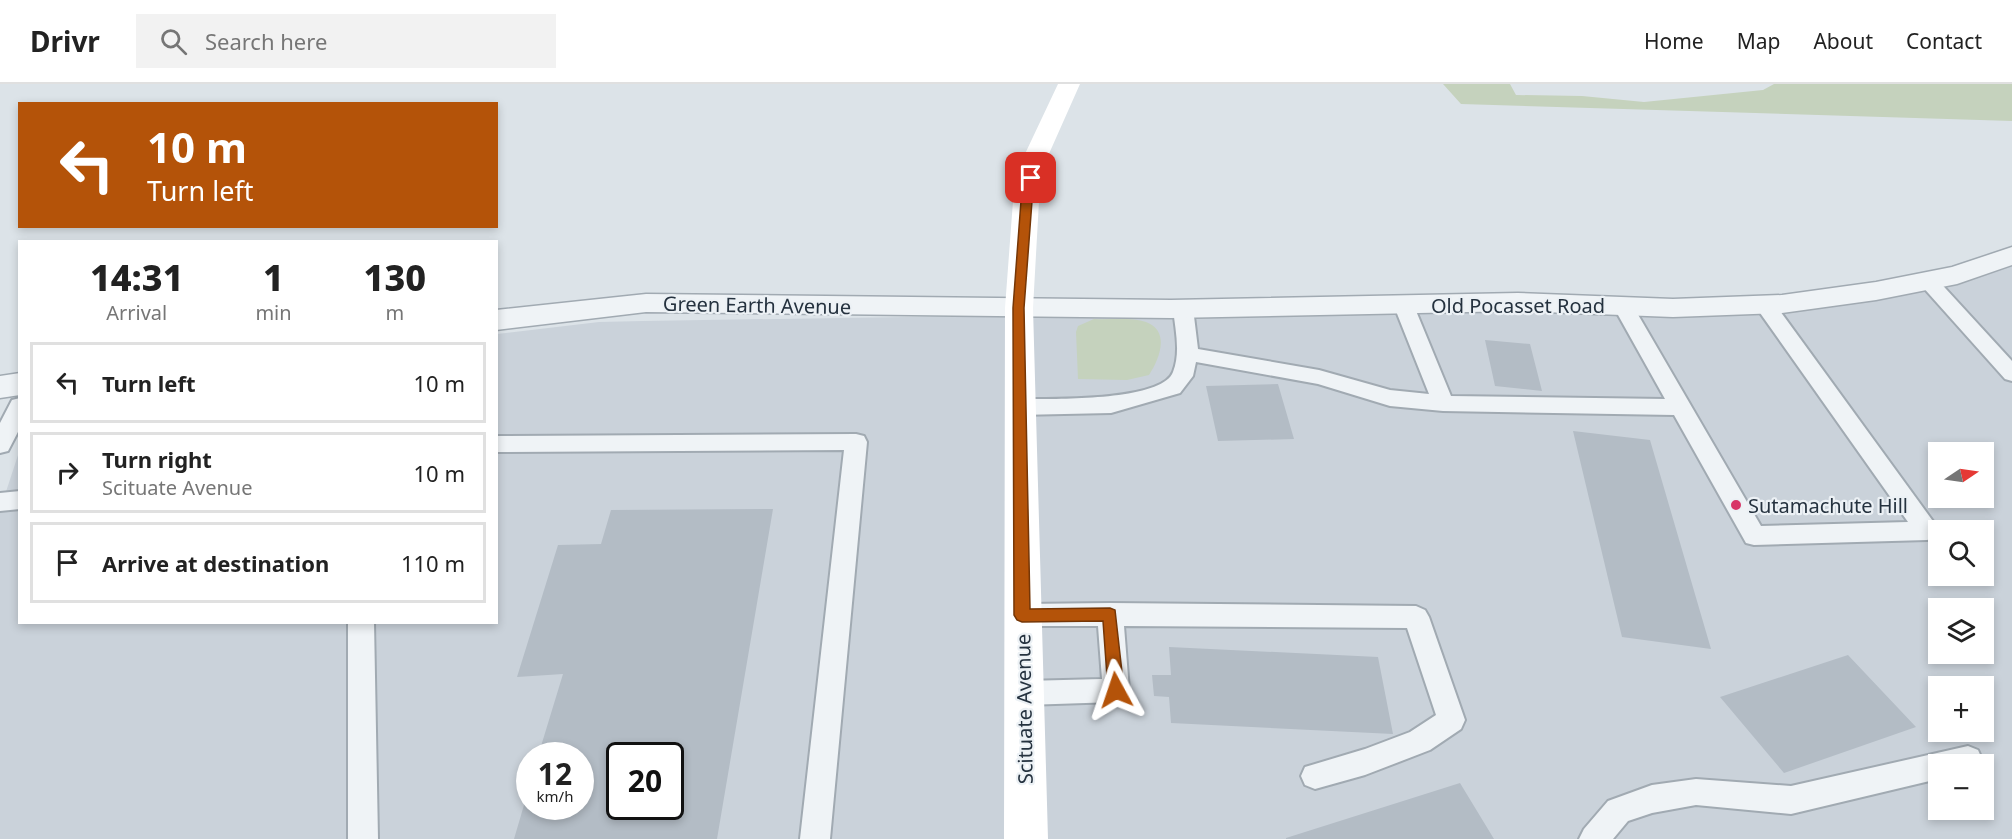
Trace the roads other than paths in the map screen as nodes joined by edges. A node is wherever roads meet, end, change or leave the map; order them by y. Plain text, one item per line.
1 (1069, 84) edge
2 (2012, 256) edge
3 (1928, 280) junction
4 (1765, 305) junction
5 (1404, 306) junction
6 (1623, 306) junction
7 (1018, 308) junction
8 (1183, 308) junction
9 (498, 320) edge
10 (1188, 354) junction
11 (2012, 374) edge
12 (18, 384) edge
13 (0, 387) edge
14 (1443, 403) junction
15 (1018, 407) junction
16 (1681, 407) junction
17 (18, 409) edge
18 (0, 444) edge
19 (498, 444) edge
20 (18, 500) edge
21 (0, 502) edge
22 (1110, 614) junction
23 (1022, 615) junction
24 (361, 624) edge
25 (1025, 693) junction
26 (1928, 768) edge
27 (1315, 776) dead end
28 (363, 839) edge
29 (815, 839) edge
30 (1026, 839) edge
31 (1594, 839) edge

1 - 7 main road, Scituate Avenue
2 - 3 street, Old Pocasset Road
3 - 4 street, Old Pocasset Road
3 - 11 lane
4 - 6 street, Old Pocasset Road
4 - 16 lane
5 - 6 street, Old Pocasset Road
5 - 8 street, Old Pocasset Road
5 - 14 lane
6 - 16 lane
7 - 8 street, Old Pocasset Road
7 - 9 street, Green Earth Avenue
7 - 15 main road, Scituate Avenue
8 - 10 lane
10 - 14 lane
10 - 15 lane
12 - 13 street
14 - 16 lane
15 - 23 main road, Scituate Avenue
17 - 18 lane
19 - 29 lane
20 - 21 lane
22 - 23 lane
22 - 25 lane
22 - 27 lane
23 - 25 main road, Scituate Avenue
24 - 28 lane
25 - 30 main road, Scituate Avenue
26 - 31 lane

